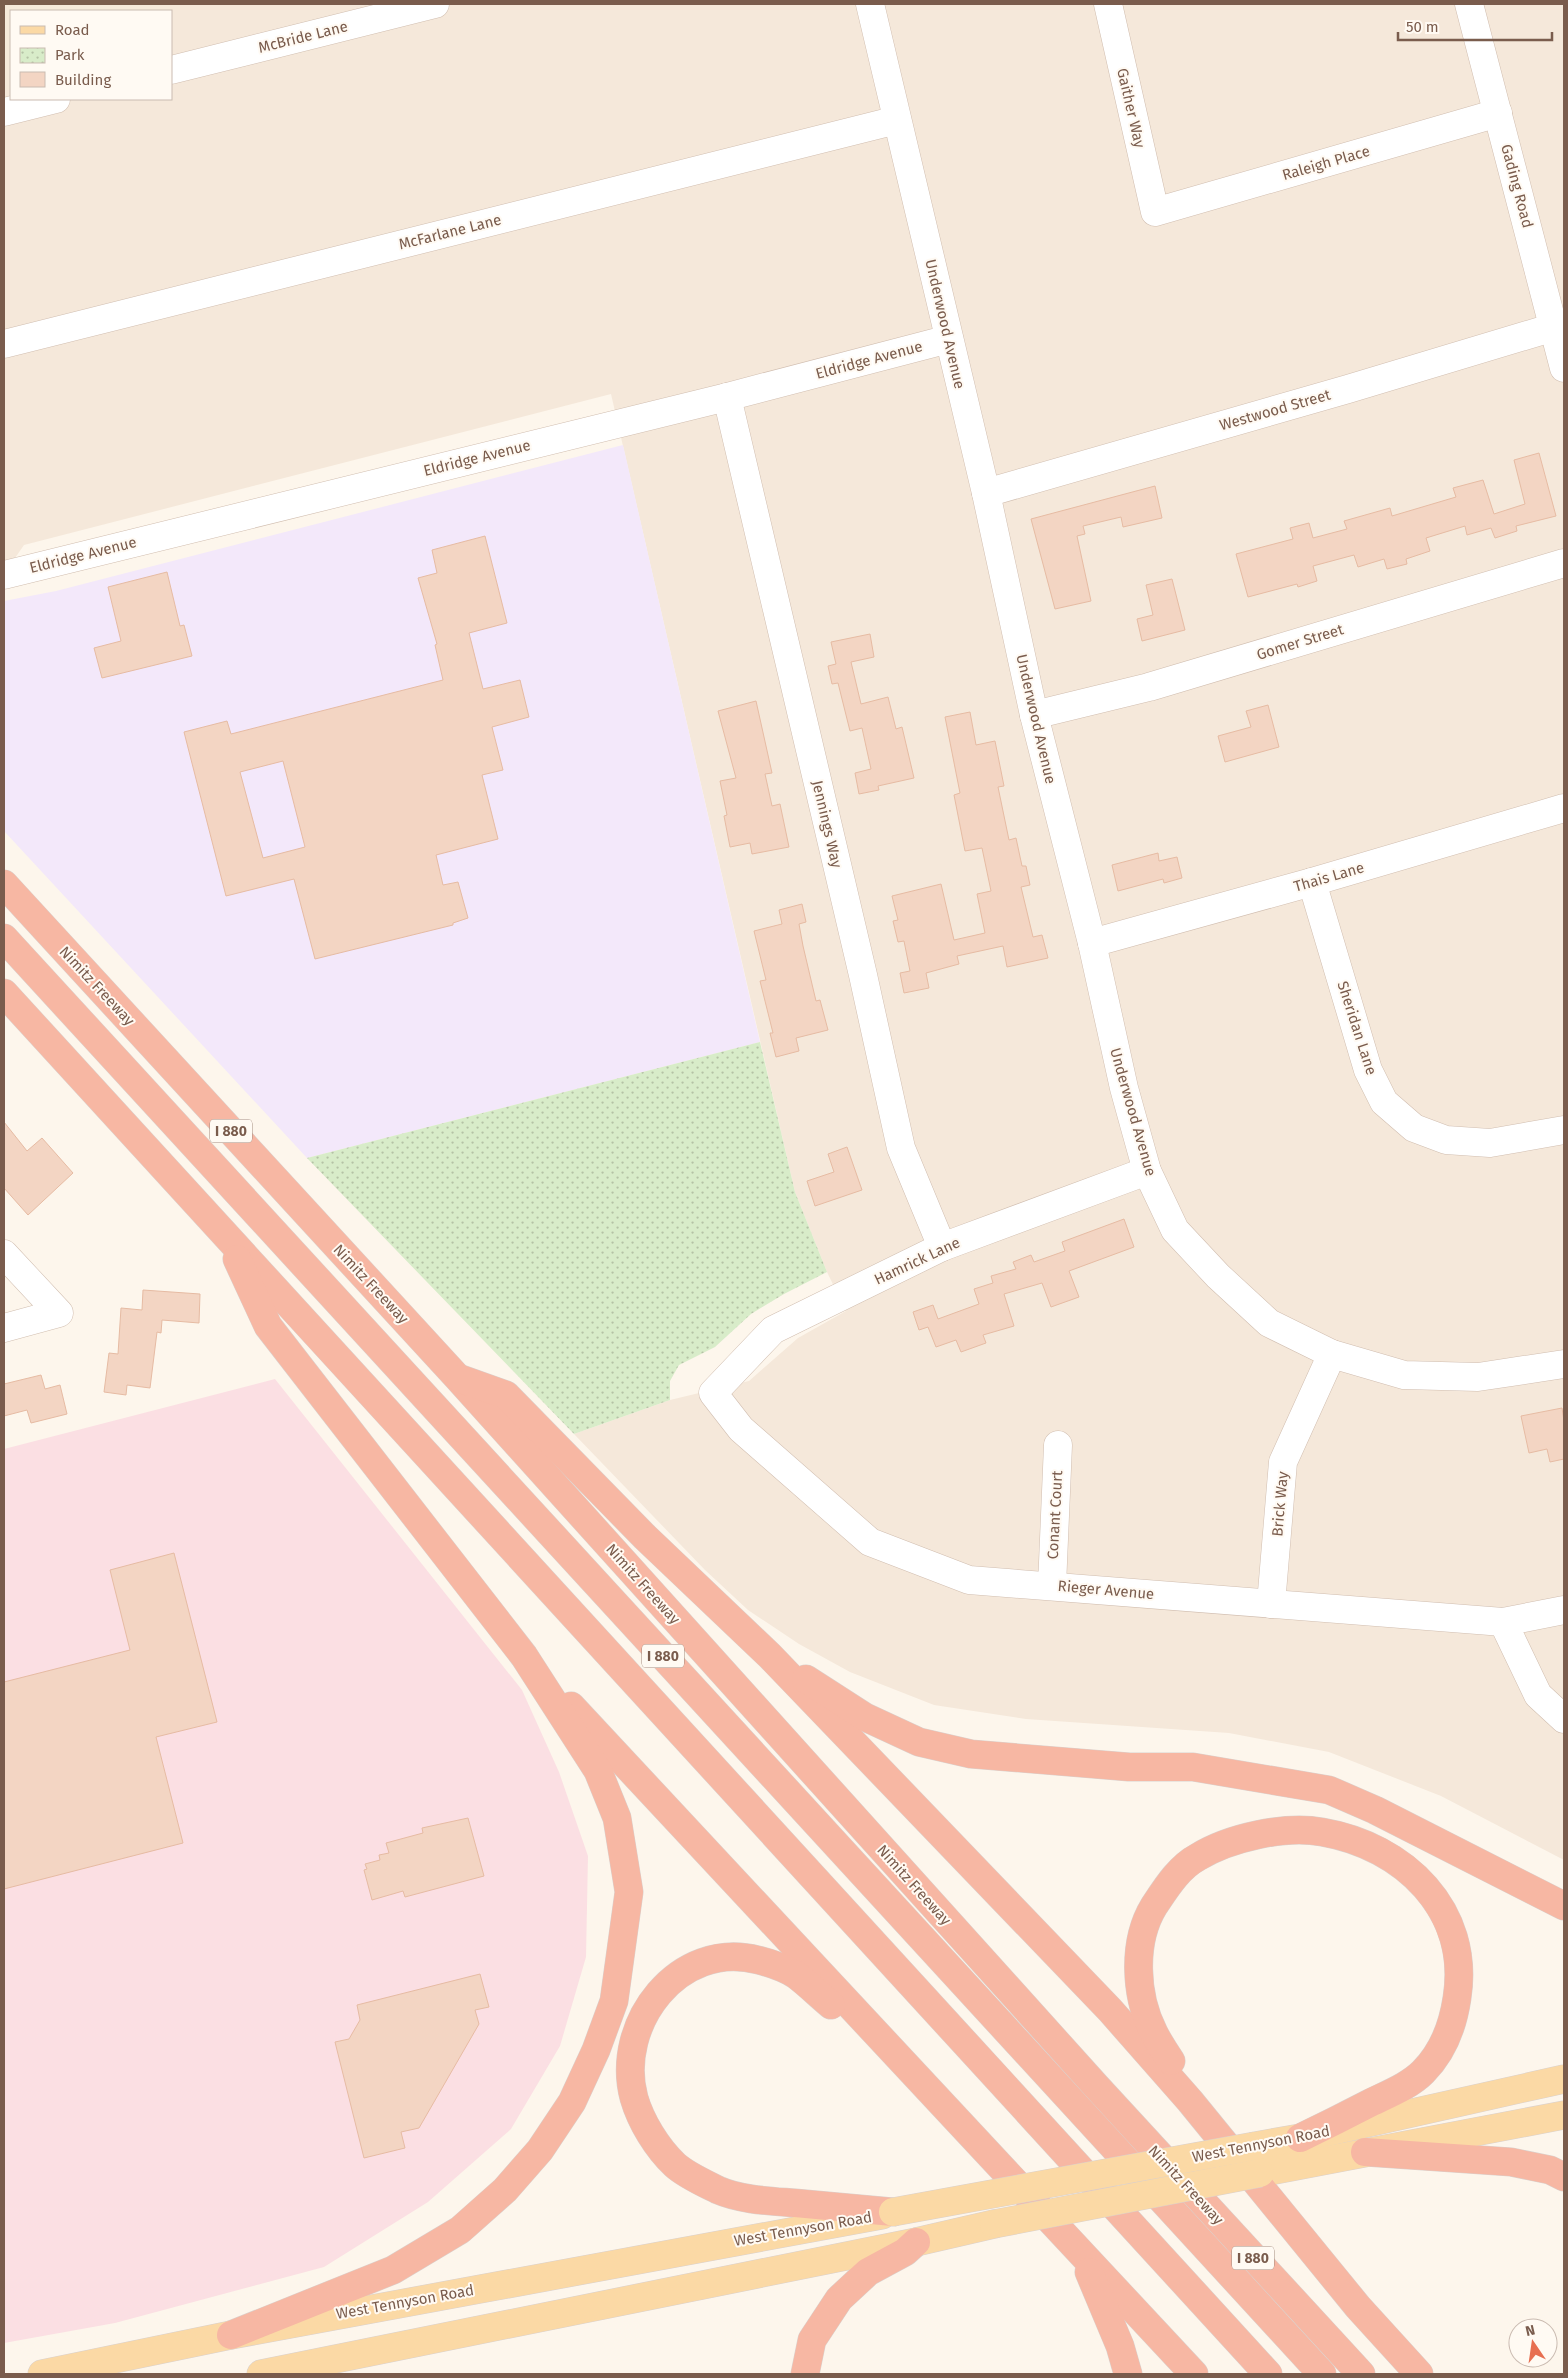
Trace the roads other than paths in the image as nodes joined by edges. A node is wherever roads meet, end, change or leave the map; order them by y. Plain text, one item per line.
1 (435, 4) edge
2 (870, 4) edge
3 (1108, 4) edge
4 (1469, 4) edge
5 (172, 70) edge
6 (52, 100) edge
7 (4, 112) edge
8 (1498, 113) junction
9 (897, 120) junction
10 (1155, 212) joint
11 (1559, 326) edge
12 (949, 339) junction
13 (4, 344) edge
14 (1564, 368) edge
15 (727, 397) junction
16 (986, 493) junction
17 (1564, 563) edge
18 (4, 575) edge
19 (1034, 715) junction
20 (1564, 808) edge
21 (1312, 882) junction
22 (4, 884) edge
23 (4, 938) edge
24 (1092, 943) junction
25 (4, 993) edge
26 (1564, 1130) edge
27 (1147, 1170) junction
28 (226, 1235) junction
29 (942, 1247) junction
30 (4, 1254) edge
31 (4, 1328) edge
32 (1332, 1354) junction
33 (1564, 1364) edge
34 (457, 1377) junction
35 (713, 1393) joint
36 (1058, 1445) dead end
37 (1052, 1586) junction
38 (1271, 1604) junction
39 (1564, 1610) edge
40 (1503, 1622) junction
41 (524, 1656) junction
42 (770, 1656) junction
43 (1564, 1719) edge
44 (1564, 1906) edge
45 (1564, 2079) edge
46 (926, 2085) junction
47 (1564, 2115) edge
48 (1300, 2138) junction
49 (1242, 2148) junction
50 (1365, 2152) junction
51 (1564, 2177) edge
52 (893, 2212) junction
53 (916, 2242) junction
54 (1083, 2257) junction
55 (1358, 2308) junction
56 (231, 2335) junction
57 (42, 2374) edge
58 (261, 2374) edge
59 (805, 2374) edge
60 (1128, 2374) edge
61 (1194, 2374) edge
62 (1268, 2374) edge
63 (1322, 2374) edge
64 (1361, 2374) edge
65 (1418, 2374) edge
66 (1437, 2374) edge

1 - 5 street, McBride Lane
2 - 9 street, Underwood Avenue
3 - 10 street, Gaither Way
4 - 8 street, Gading Road
6 - 7 street
8 - 10 street, Raleigh Place
8 - 11 street, Gading Road
9 - 12 street, Underwood Avenue
9 - 13 street, McFarlane Lane
11 - 14 street, Gading Road
11 - 16 street, Westwood Street
12 - 15 street, Eldridge Avenue
12 - 16 street, Underwood Avenue
15 - 18 street, Eldridge Avenue
15 - 29 street, Jennings Way
16 - 19 street, Underwood Avenue
17 - 19 street, Gomer Street
19 - 24 street, Underwood Avenue
20 - 21 street, Thais Lane
21 - 24 street, Thais Lane
21 - 26 street, Sheridan Lane
22 - 34 highway, Nimitz Freeway / I 880
23 - 63 highway, I 880
24 - 27 street, Underwood Avenue
25 - 28 highway, I 880
27 - 29 street, Hamrick Lane
27 - 32 street, Underwood Avenue
28 - 41 highway
28 - 62 highway, I 880
29 - 35 street, Hamrick Lane
30 - 31 street
32 - 33 street, Underwood Avenue
32 - 38 street, Brick Way
34 - 42 highway
34 - 64 highway, Nimitz Freeway / I 880
35 - 37 street, Rieger Avenue
36 - 37 street, Conant Court
37 - 38 street, Rieger Avenue
38 - 40 street, Rieger Avenue
39 - 40 street, Rieger Avenue
40 - 43 street
41 - 46 highway
41 - 56 highway
42 - 44 highway
42 - 49 highway
45 - 48 main road, West Tennyson Road
46 - 52 highway
46 - 54 highway
47 - 50 main road, West Tennyson Road
48 - 49 main road, West Tennyson Road
48 - 49 highway
49 - 52 main road, West Tennyson Road, bridge
49 - 55 highway
50 - 51 highway
50 - 53 main road, West Tennyson Road, bridge
52 - 56 main road, West Tennyson Road
53 - 58 main road, West Tennyson Road
53 - 59 highway
54 - 60 highway
54 - 61 highway
55 - 65 highway
55 - 66 highway
56 - 57 main road, West Tennyson Road

